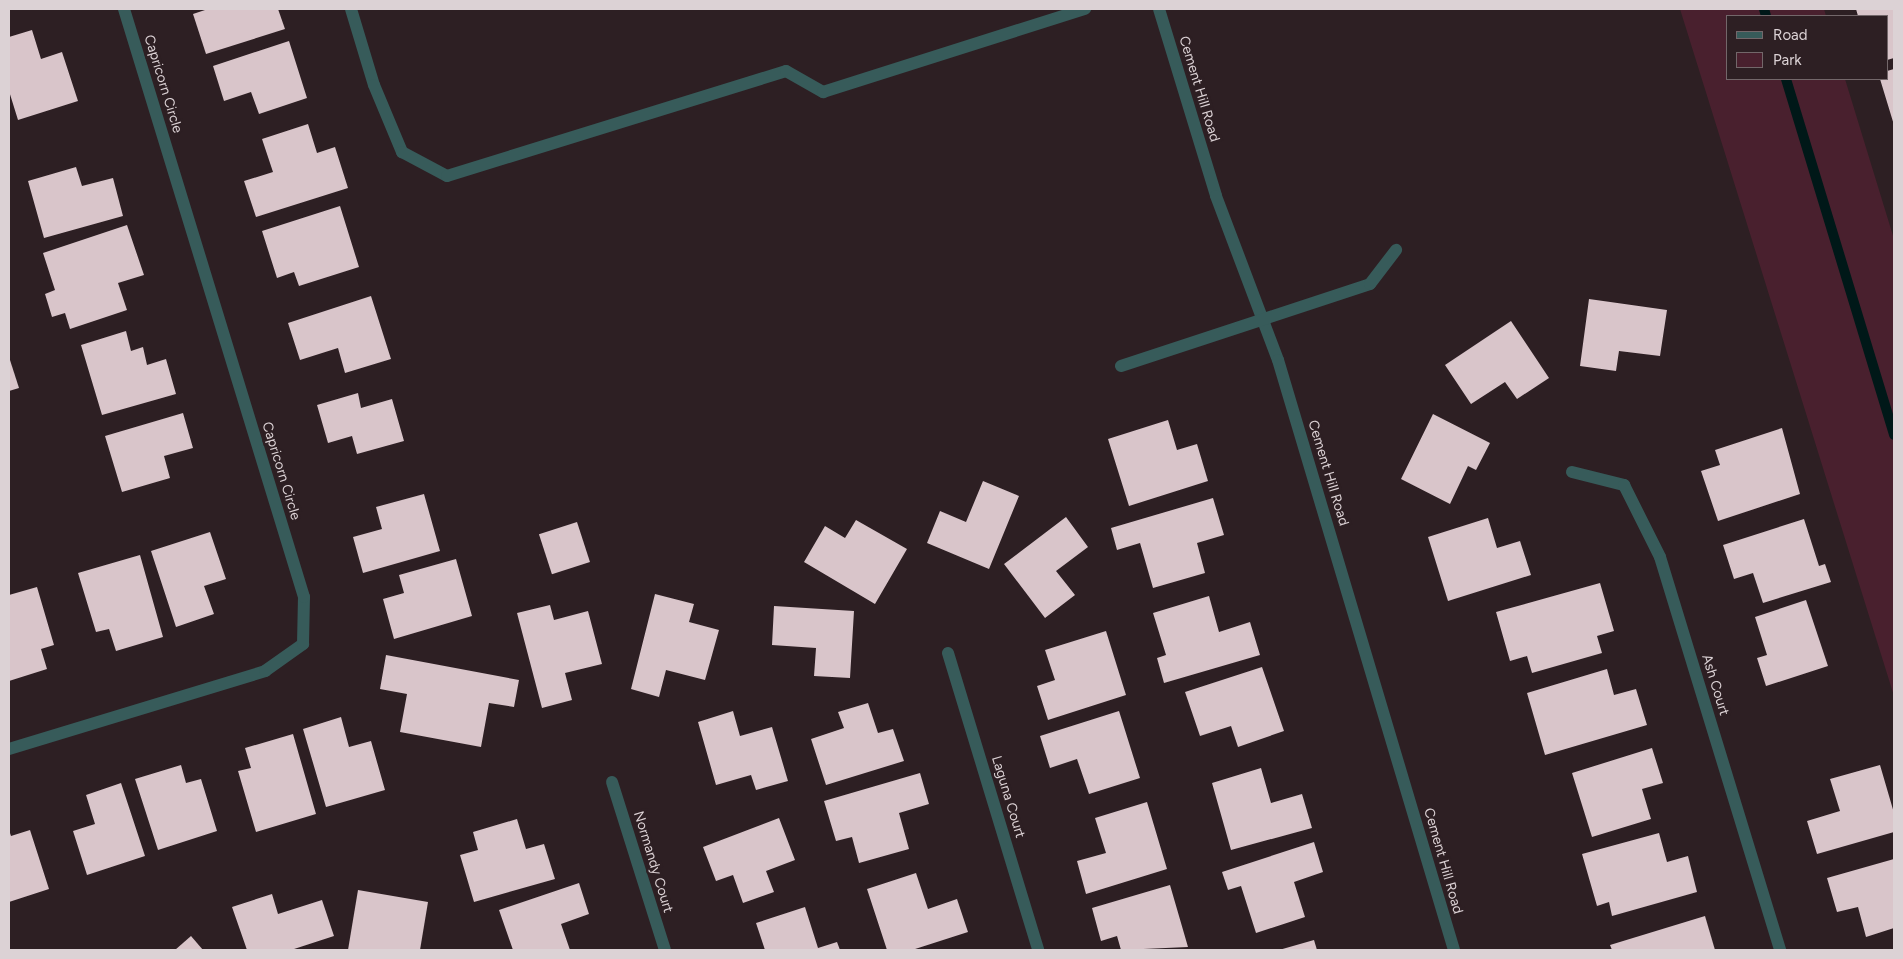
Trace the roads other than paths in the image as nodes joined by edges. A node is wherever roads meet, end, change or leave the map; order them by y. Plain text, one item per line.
1 (124, 9) edge
2 (351, 9) edge
3 (1085, 9) edge
4 (1159, 9) edge
5 (1396, 250) dead end
6 (1264, 320) junction
7 (1121, 366) dead end
8 (1572, 472) dead end
9 (948, 653) dead end
10 (9, 749) edge
11 (612, 782) dead end
12 (665, 950) edge
13 (1038, 950) edge
14 (1454, 950) edge
15 (1780, 950) edge

1 - 10 street, Capricorn Circle
2 - 3 street
4 - 6 street, Cement Hill Road
5 - 6 street
6 - 7 street
6 - 14 street, Cement Hill Road
8 - 15 street, Ash Court
9 - 13 street, Laguna Court
11 - 12 street, Normandy Court

